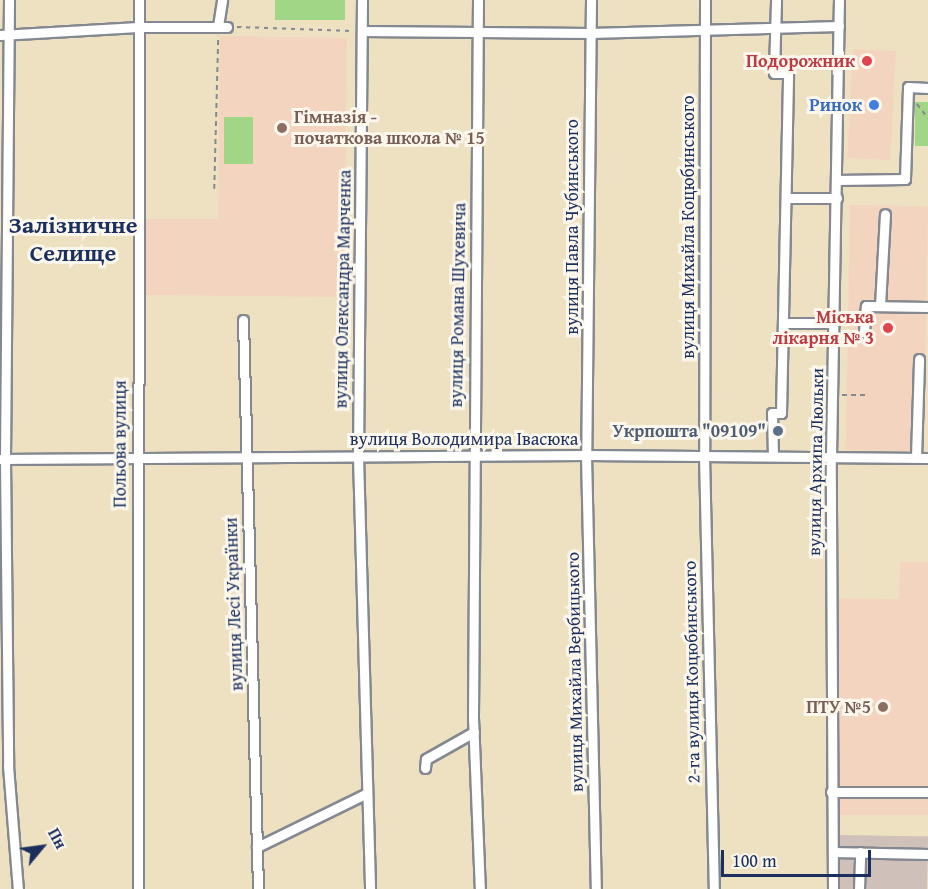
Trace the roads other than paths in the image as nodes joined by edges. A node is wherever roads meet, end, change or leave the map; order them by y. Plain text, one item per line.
1 (9, 0) edge
2 (139, 0) edge
3 (222, 0) edge
4 (362, 0) edge
5 (478, 0) edge
6 (591, 0) edge
7 (705, 0) edge
8 (776, 0) edge
9 (840, 0) edge
10 (839, 26) junction
11 (138, 27) junction
12 (776, 28) junction
13 (362, 31) junction
14 (705, 31) junction
15 (477, 32) junction
16 (590, 33) junction
17 (4, 35) edge
18 (928, 88) edge
19 (837, 180) junction
20 (786, 198) junction
21 (837, 198) junction
22 (885, 214) dead end
23 (880, 306) junction
24 (928, 307) edge
25 (243, 320) dead end
26 (784, 323) junction
27 (834, 323) junction
28 (864, 332) dead end
29 (918, 359) dead end
30 (586, 455) junction
31 (704, 455) junction
32 (247, 456) junction
33 (358, 456) junction
34 (473, 456) junction
35 (773, 456) junction
36 (831, 456) junction
37 (916, 457) junction
38 (136, 458) junction
39 (928, 458) edge
40 (2, 459) edge
41 (474, 732) junction
42 (424, 768) dead end
43 (831, 792) junction
44 (928, 792) edge
45 (365, 794) junction
46 (257, 847) junction
47 (833, 852) junction
48 (860, 852) junction
49 (928, 854) edge
50 (18, 889) edge
51 (138, 889) edge
52 (258, 889) edge
53 (369, 889) edge
54 (480, 889) edge
55 (596, 889) edge
56 (714, 889) edge
57 (833, 889) edge
58 (859, 889) edge

1 - 17 street
2 - 11 street, Польова вулиця
3 - 11 street
4 - 13 street, вулиця Олександра Марченка
5 - 15 street, вулиця Романа Шухевича
6 - 16 street, вулиця Павла Чубинського
7 - 14 street, вулиця Михайла Коцюбинського
8 - 12 street
9 - 10 street, вулиця Архипа Люльки
10 - 12 street
10 - 19 street, вулиця Архипа Люльки
11 - 17 street
11 - 38 street, Польова вулиця
12 - 14 street
12 - 20 street
13 - 15 street
13 - 33 street, вулиця Олександра Марченка
14 - 16 street
14 - 31 street, вулиця Михайла Коцюбинського
15 - 16 street
15 - 34 street, вулиця Романа Шухевича
16 - 30 street, вулиця Павла Чубинського
17 - 40 street
18 - 19 street
19 - 21 street, вулиця Архипа Люльки
20 - 21 street
20 - 26 street
21 - 27 street, вулиця Архипа Люльки
22 - 23 street
23 - 24 street
23 - 28 street
25 - 32 street, вулиця Лесі Українки
26 - 27 street
26 - 35 street
27 - 36 street, вулиця Архипа Люльки
29 - 37 street
30 - 31 street, вулиця Володимира Івасюка
30 - 34 street, вулиця Володимира Івасюка
30 - 55 street, вулиця Михайла Вербицького
31 - 35 street, вулиця Володимира Івасюка
31 - 56 street, 2-га вулиця Коцюбинського
32 - 33 street, вулиця Володимира Івасюка
32 - 38 street, вулиця Володимира Івасюка
32 - 46 street, вулиця Лесі Українки
33 - 34 street, вулиця Володимира Івасюка
33 - 45 street, вулиця Олександра Марченка
34 - 41 street, вулиця Романа Шухевича
35 - 36 street, вулиця Володимира Івасюка
36 - 37 street, вулиця Володимира Івасюка
36 - 43 street, вулиця Архипа Люльки
37 - 39 street, вулиця Володимира Івасюка
38 - 40 street, вулиця Володимира Івасюка
38 - 51 street, Польова вулиця
40 - 50 street
41 - 42 street
41 - 54 street, вулиця Романа Шухевича
43 - 44 street
43 - 47 street, вулиця Архипа Люльки
45 - 46 street
45 - 53 street, вулиця Олександра Марченка
46 - 52 street, вулиця Лесі Українки
47 - 48 street
47 - 57 street, вулиця Архипа Люльки
48 - 49 street
48 - 58 street

